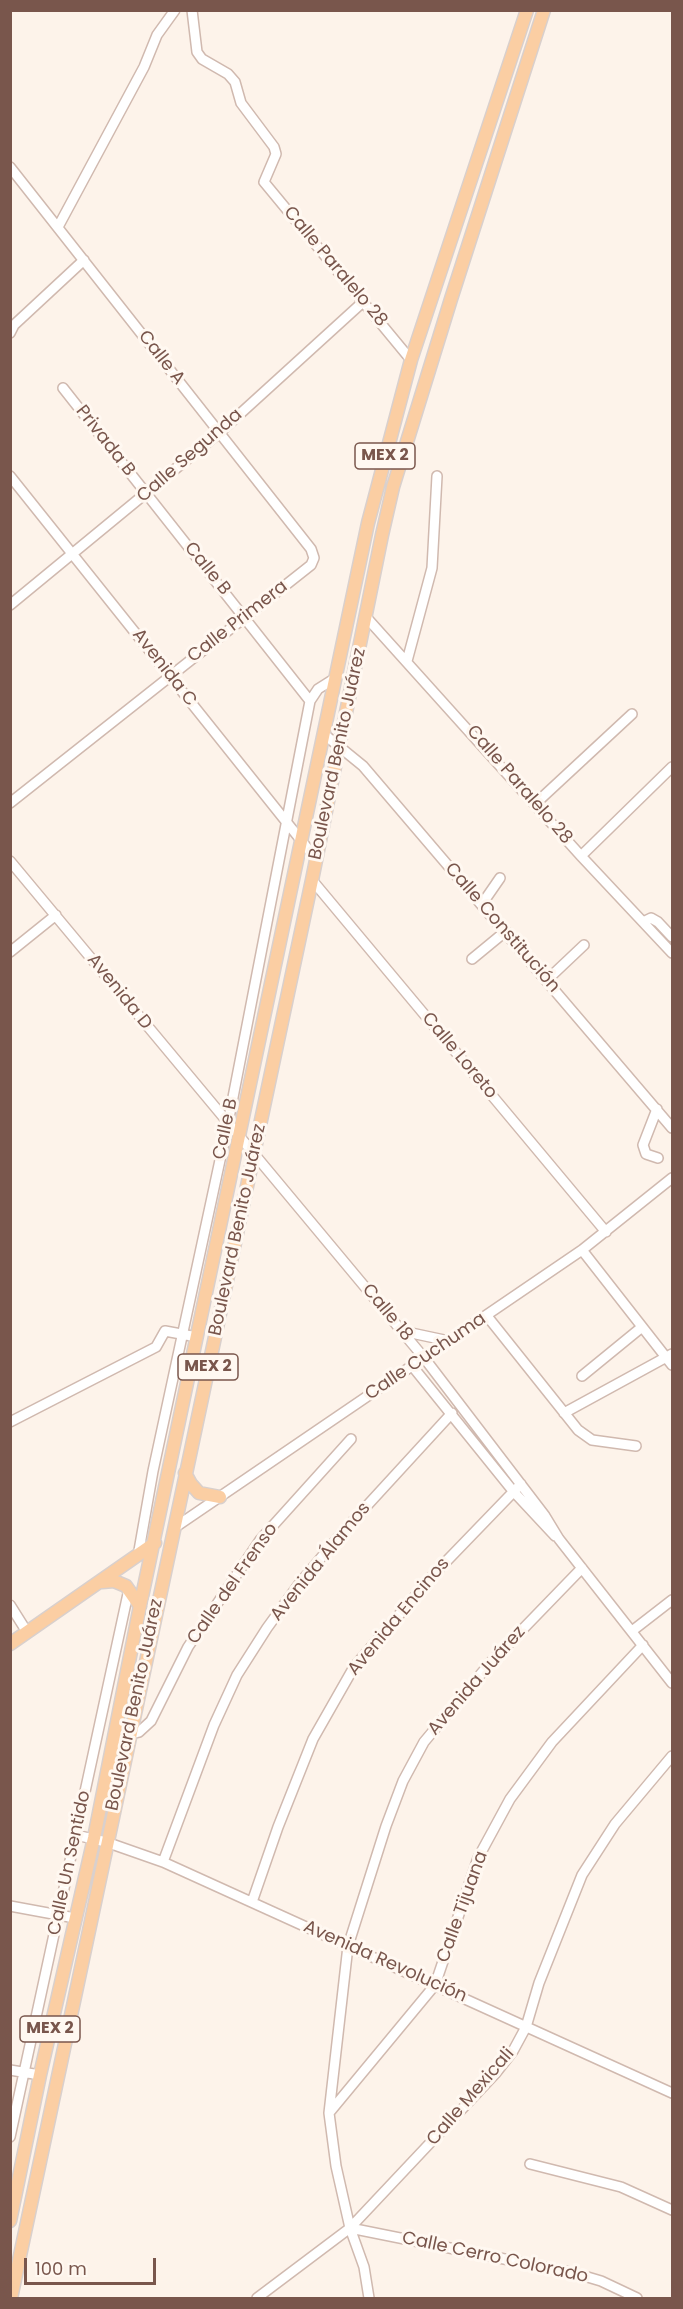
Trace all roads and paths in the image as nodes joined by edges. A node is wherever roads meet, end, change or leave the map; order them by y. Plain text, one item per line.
1 (175, 10) edge
2 (192, 10) edge
3 (526, 10) edge
4 (544, 10) edge
5 (10, 167) edge
6 (58, 226) junction
7 (84, 260) junction
8 (364, 301) junction
9 (12, 326) edge
10 (411, 360) junction
11 (63, 388) dead end
12 (219, 433) junction
13 (10, 476) edge
14 (437, 476) dead end
15 (377, 489) junction
16 (147, 494) junction
17 (311, 549) joint
18 (74, 555) junction
19 (376, 566) junction
20 (10, 605) edge
21 (245, 616) junction
22 (366, 617) junction
23 (407, 661) junction
24 (170, 675) junction
25 (337, 677) junction
26 (310, 701) junction
27 (632, 714) dead end
28 (325, 735) junction
29 (340, 745) junction
30 (672, 767) edge
31 (10, 803) edge
32 (535, 804) junction
33 (287, 824) junction
34 (302, 841) junction
35 (581, 856) junction
36 (316, 859) junction
37 (10, 861) edge
38 (500, 878) dead end
39 (312, 880) junction
40 (482, 904) junction
41 (56, 915) junction
42 (643, 922) junction
43 (506, 931) junction
44 (672, 937) edge
45 (584, 945) dead end
46 (10, 952) edge
47 (672, 953) edge
48 (472, 959) dead end
49 (547, 980) junction
50 (657, 1109) junction
51 (228, 1123) junction
52 (672, 1128) edge
53 (240, 1135) junction
54 (254, 1152) junction
55 (658, 1158) dead end
56 (672, 1179) edge
57 (606, 1232) junction
58 (582, 1250) junction
59 (487, 1316) junction
60 (642, 1327) junction
61 (402, 1331) junction
62 (182, 1334) junction
63 (197, 1337) junction
64 (449, 1341) junction
65 (425, 1359) junction
66 (671, 1360) edge
67 (413, 1366) junction
68 (582, 1376) dead end
69 (452, 1413) junction
70 (564, 1413) junction
71 (10, 1422) edge
72 (351, 1438) dead end
73 (636, 1446) dead end
74 (185, 1473) junction
75 (521, 1484) junction
76 (513, 1491) junction
77 (220, 1497) junction
78 (174, 1528) junction
79 (559, 1539) junction
80 (152, 1547) junction
81 (138, 1556) junction
82 (582, 1568) junction
83 (100, 1582) junction
84 (129, 1589) junction
85 (672, 1600) edge
86 (10, 1605) edge
87 (140, 1606) junction
88 (156, 1609) junction
89 (632, 1631) junction
90 (27, 1632) junction
91 (10, 1644) edge
92 (643, 1645) junction
93 (672, 1683) edge
94 (129, 1734) junction
95 (672, 1756) edge
96 (76, 1835) junction
97 (100, 1840) junction
98 (163, 1862) junction
99 (252, 1902) junction
100 (10, 1906) edge
101 (60, 1915) junction
102 (75, 1918) junction
103 (348, 1946) junction
104 (435, 1985) junction
105 (526, 2027) junction
106 (10, 2070) edge
107 (24, 2073) junction
108 (40, 2075) junction
109 (672, 2084) edge
110 (660, 2087) junction
111 (672, 2093) edge
112 (329, 2113) junction
113 (10, 2137) edge
114 (530, 2164) dead end
115 (672, 2210) edge
116 (10, 2221) edge
117 (350, 2228) junction
118 (11, 2298) edge
119 (258, 2298) edge
120 (369, 2298) edge
121 (637, 2298) edge

1 - 6 street
2 - 8 street, Calle Paralelo 28
3 - 10 main road, Boulevard Benito Juárez / MEX 2
4 - 19 main road, Boulevard Benito Juárez / MEX 2
5 - 6 street, Calle A
6 - 7 street, Calle A
7 - 9 street
7 - 12 street, Calle A
8 - 10 street, Calle Paralelo 28
8 - 12 street, Calle Segunda
10 - 15 main road, Boulevard Benito Juárez / MEX 2
11 - 16 street, Privada B
12 - 16 street, Calle Segunda
12 - 17 street, Calle A
13 - 18 street, Avenida C
14 - 23 street
15 - 19 main road
15 - 25 main road, Boulevard Benito Juárez / MEX 2
16 - 18 street, Calle Segunda
16 - 21 street, Calle B
17 - 21 street, Calle Primera
18 - 20 street, Calle Segunda
18 - 24 street, Avenida C
19 - 22 main road, Boulevard Benito Juárez / MEX 2
21 - 24 street, Calle Primera
21 - 26 street, Calle B
22 - 23 street, Calle Paralelo 28
22 - 29 main road, Boulevard Benito Juárez / MEX 2
23 - 32 street, Calle Paralelo 28
24 - 31 street, Calle Primera
24 - 33 street, Avenida C
25 - 26 street
25 - 28 main road, Boulevard Benito Juárez / MEX 2
26 - 33 street, Calle B
27 - 32 street
28 - 29 street, Calle Constitución
28 - 34 main road, Boulevard Benito Juárez / MEX 2
29 - 36 main road, Boulevard Benito Juárez / MEX 2
29 - 40 street, Calle Constitución
30 - 35 street
32 - 35 street, Calle Paralelo 28
33 - 34 street, Avenida C
33 - 51 street, Calle B
34 - 36 street, Avenida C
34 - 53 main road, Boulevard Benito Juárez / MEX 2
35 - 42 street, Calle Paralelo 28
36 - 39 main road, Boulevard Benito Juárez / MEX 2
37 - 41 street, Avenida D
38 - 40 street
39 - 54 main road, Boulevard Benito Juárez / MEX 2
39 - 57 street, Calle Loreto
40 - 43 street, Calle Constitución
41 - 46 street
41 - 51 street, Avenida D
42 - 44 street
42 - 47 street, Calle Paralelo 28
43 - 48 street
43 - 49 street, Calle Constitución
45 - 49 street
49 - 50 street, Calle Constitución
50 - 52 street, Calle Constitución
50 - 55 street
51 - 53 street, Calle 18
51 - 62 street, Calle B
53 - 54 street, Calle 18
53 - 63 main road, Boulevard Benito Juárez / MEX 2
54 - 61 street, Calle 18
54 - 74 main road, Boulevard Benito Juárez / MEX 2
56 - 57 street, Calle Cuchuma
57 - 58 street, Calle Cuchuma
58 - 59 street, Calle Cuchuma
58 - 60 street
59 - 64 street, Calle Cuchuma
59 - 70 street
60 - 66 street
60 - 68 street
61 - 64 street
61 - 65 street, Calle 18
62 - 63 street
62 - 71 street
62 - 81 street, Calle B
63 - 80 main road, Boulevard Benito Juárez / MEX 2
64 - 65 street, Calle Cuchuma
65 - 67 street, Calle Cuchuma
65 - 75 street, Calle 18
66 - 70 street
67 - 69 street, Calle 18
67 - 77 street, Calle Cuchuma
69 - 76 street, Calle 18
69 - 98 street, Avenida Álamos
70 - 73 street
72 - 94 street, Calle del Frenso
74 - 77 main road
74 - 78 main road, Boulevard Benito Juárez / MEX 2
75 - 76 street, Avenida Encinos
75 - 79 street, Calle 18
76 - 79 street, Calle 18
76 - 99 street, Avenida Encinos
77 - 78 street, Calle Cuchuma
78 - 80 main road
78 - 88 main road, Boulevard Benito Juárez / MEX 2
79 - 82 street, Calle 18
80 - 81 main road
80 - 87 main road, Boulevard Benito Juárez / MEX 2
80 - 88 main road
81 - 83 main road
82 - 89 street, Calle 18
82 - 103 street, Avenida Juárez
83 - 84 main road
83 - 90 main road
84 - 87 main road
84 - 96 street, Calle Un Sentido
85 - 89 street
86 - 90 street
87 - 97 main road, Boulevard Benito Juárez / MEX 2
88 - 94 main road, Boulevard Benito Juárez / MEX 2
89 - 92 street, Calle 18
90 - 91 main road
92 - 93 street, Calle 18
92 - 104 street, Calle Tijuana
94 - 97 main road, Boulevard Benito Juárez / MEX 2
95 - 105 street, Calle Mexicali
96 - 97 street, Avenida Revolución
96 - 101 street, Calle Un Sentido
97 - 98 street, Avenida Revolución
97 - 102 main road, Boulevard Benito Juárez / MEX 2
97 - 118 main road, Boulevard Benito Juárez / MEX 2
98 - 99 street, Avenida Revolución
99 - 103 street, Avenida Revolución
100 - 101 street
101 - 102 street
101 - 107 street, Calle Un Sentido
102 - 108 main road, Boulevard Benito Juárez / MEX 2
103 - 104 street, Avenida Revolución
103 - 112 street, Avenida Juárez
104 - 105 street, Avenida Revolución
104 - 112 street, Calle Tijuana
105 - 110 street, Avenida Revolución
105 - 117 street, Calle Mexicali
106 - 107 street
107 - 108 street
107 - 113 street, Calle Un Sentido
108 - 116 main road, Boulevard Benito Juárez / MEX 2
109 - 110 street
110 - 111 street, Avenida Revolución
112 - 117 street, Avenida Juárez
114 - 115 street
117 - 119 street, Calle Mexicali
117 - 120 street, Avenida Juárez
117 - 121 street, Calle Cerro Colorado

